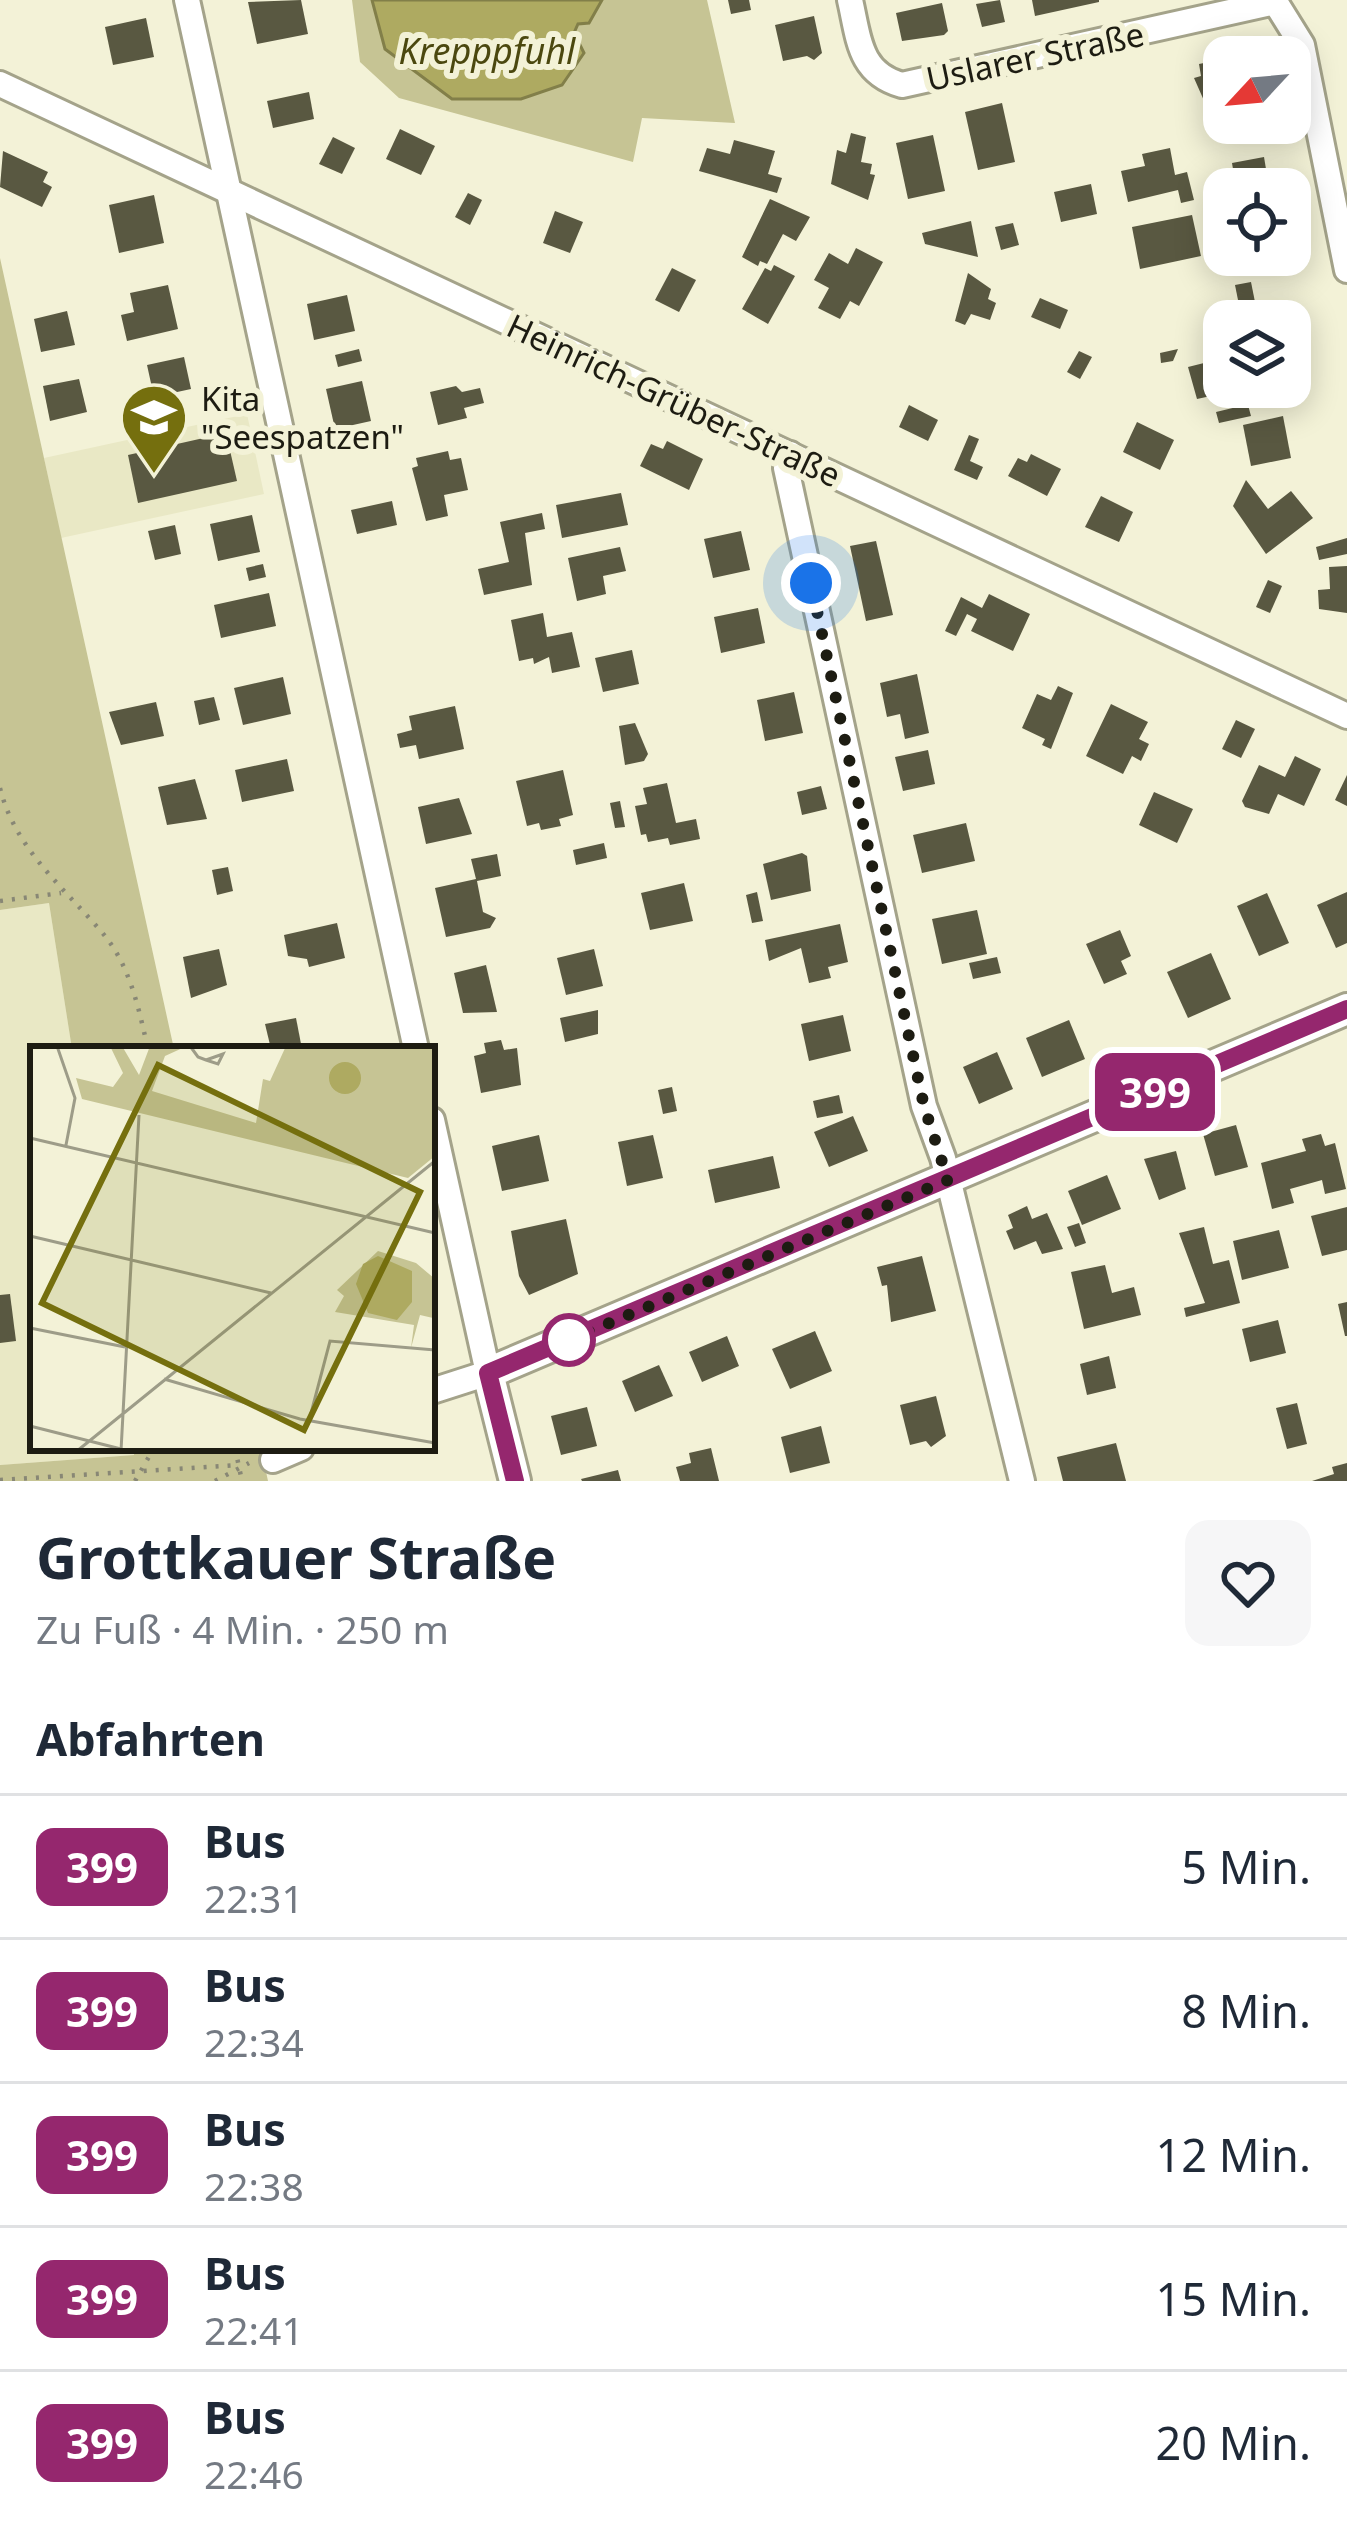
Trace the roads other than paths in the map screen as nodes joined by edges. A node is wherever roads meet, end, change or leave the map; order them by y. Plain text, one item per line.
1 (187, 0) edge
2 (850, 0) edge
3 (1275, 1) edge
4 (0, 85) edge
5 (226, 190) junction
6 (1347, 270) edge
7 (790, 454) junction
8 (1347, 716) edge
9 (1347, 1009) edge
10 (415, 1046) edge
11 (435, 1134) edge
12 (948, 1180) junction
13 (488, 1373) junction
14 (435, 1390) edge
15 (294, 1451) edge
16 (273, 1460) road end
17 (515, 1481) edge
18 (1022, 1481) edge

1 - 5 street
2 - 3 street, Uslarer Straße
3 - 6 street
4 - 5 street, Heinrich-Grüber-Straße
5 - 7 street, Heinrich-Grüber-Straße
5 - 10 street
7 - 8 street, Heinrich-Grüber-Straße
7 - 12 street
9 - 12 street
11 - 13 street
12 - 13 street
12 - 18 street
13 - 14 street
13 - 17 street
15 - 16 street

